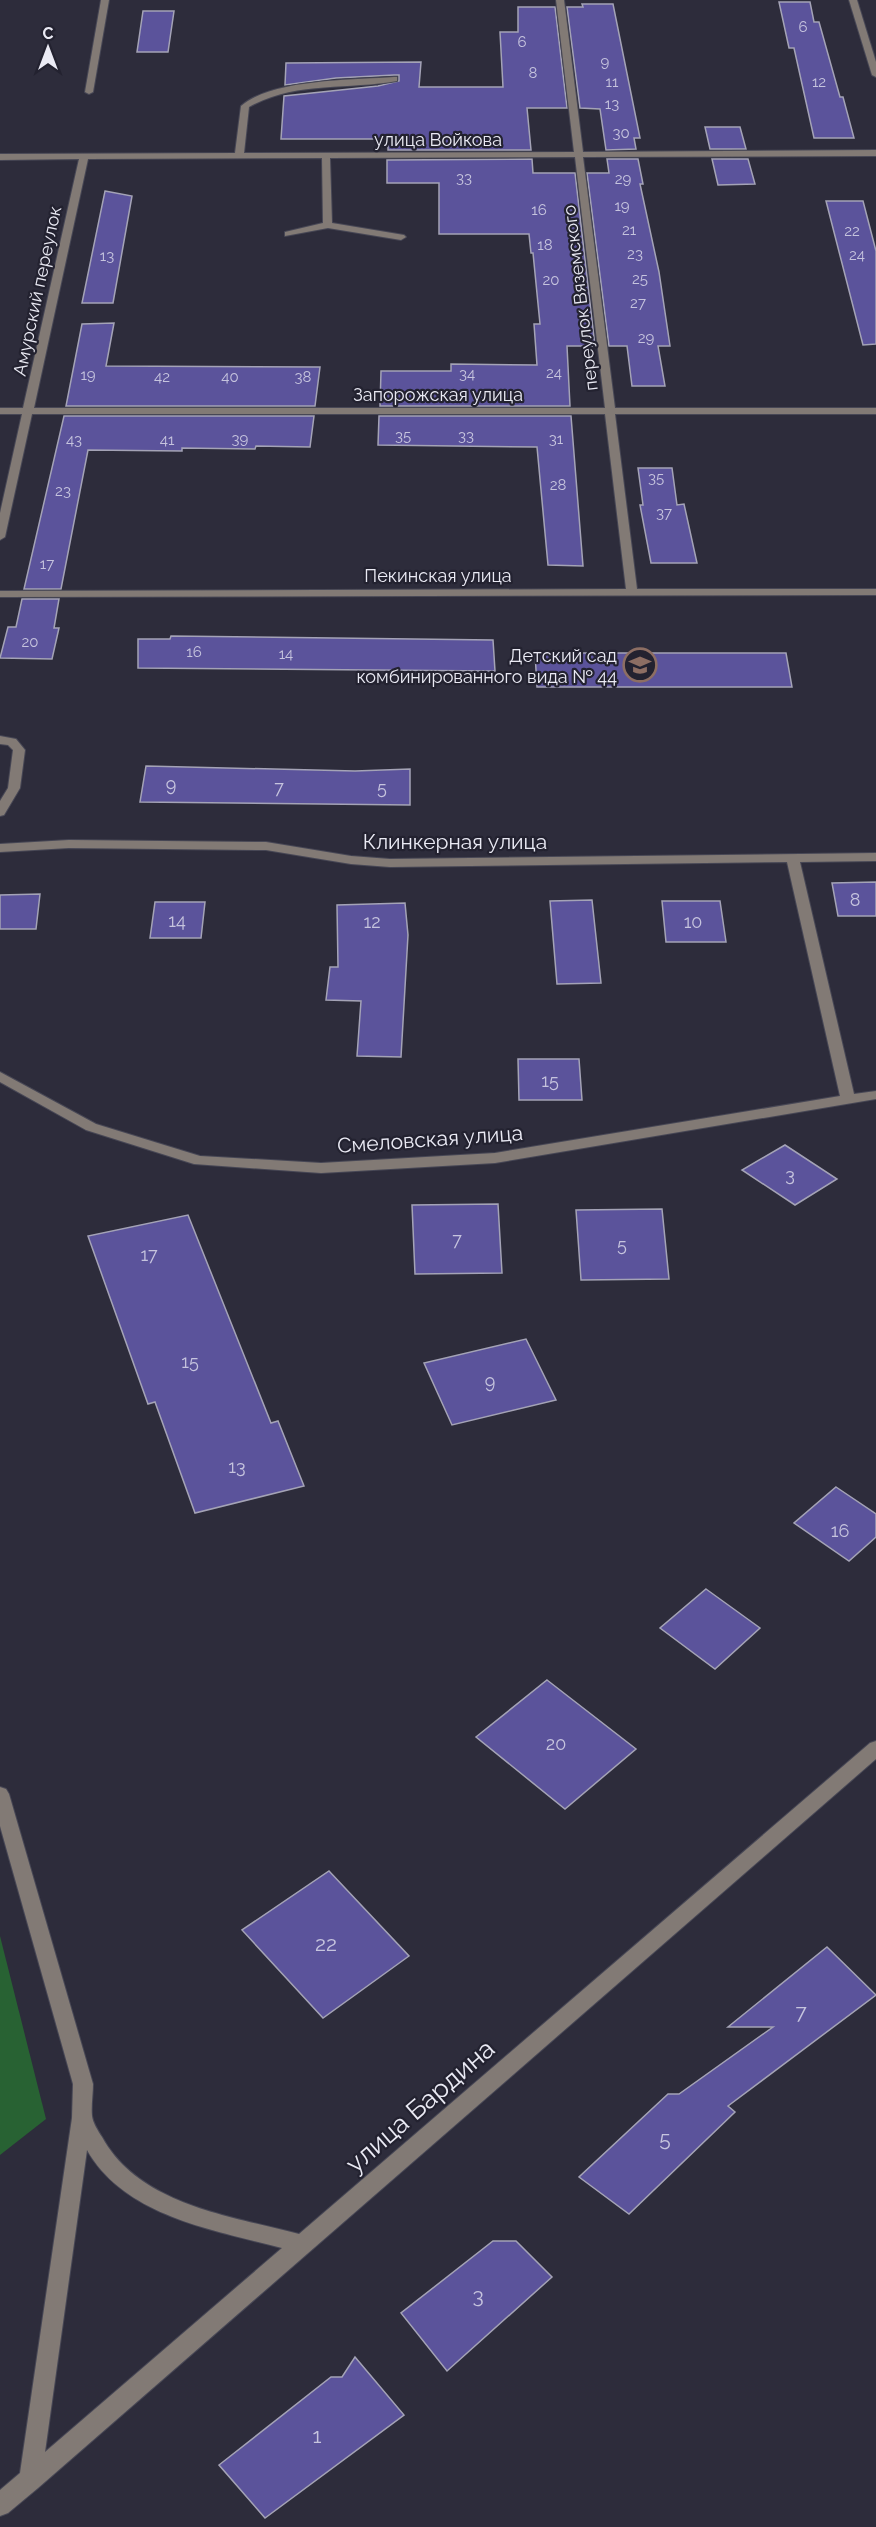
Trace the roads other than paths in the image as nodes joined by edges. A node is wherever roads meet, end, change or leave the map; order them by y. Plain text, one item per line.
1 (105, 0) edge
2 (560, 0) edge
3 (853, 0) edge
4 (876, 75) edge
5 (394, 79) dead end
6 (89, 92) dead end
7 (876, 153) edge
8 (579, 154) junction
9 (239, 156) junction
10 (326, 156) junction
11 (84, 157) junction
12 (0, 158) edge
13 (328, 225) junction
14 (288, 234) dead end
15 (401, 237) dead end
16 (0, 411) edge
17 (28, 411) junction
18 (610, 411) junction
19 (876, 411) edge
20 (0, 537) edge
21 (632, 592) junction
22 (876, 592) edge
23 (0, 594) edge
24 (0, 740) edge
25 (0, 812) edge
26 (0, 848) edge
27 (876, 857) edge
28 (793, 860) junction
29 (0, 1076) edge
30 (876, 1095) edge
31 (848, 1100) junction
32 (876, 1748) edge
33 (0, 1794) edge
34 (81, 2118) junction
35 (301, 2244) junction
36 (30, 2481) junction
37 (0, 2505) edge

1 - 6 street
2 - 8 street, переулок Вяземского
3 - 4 street
5 - 9 street
7 - 8 street, улица Войкова
8 - 10 street, улица Войкова
8 - 18 street, переулок Вяземского
9 - 10 street, улица Войкова
9 - 11 street, улица Войкова
10 - 13 street
11 - 12 street, улица Войкова
11 - 17 street, Амурский переулок
13 - 14 street
13 - 15 street
16 - 17 street, Запорожская улица
17 - 18 street, Запорожская улица
17 - 20 street, Амурский переулок
18 - 19 street, Запорожская улица
18 - 21 street, переулок Вяземского
21 - 22 street, Пекинская улица
21 - 23 street, Пекинская улица
24 - 25 street
26 - 28 street, Клинкерная улица
27 - 28 street, Клинкерная улица
28 - 31 street
29 - 31 street, Смеловская улица
30 - 31 street, Смеловская улица
32 - 35 street, улица Бардина
33 - 34 street
34 - 35 street
34 - 36 street
35 - 36 street, улица Бардина
36 - 37 street, улица Бардина

